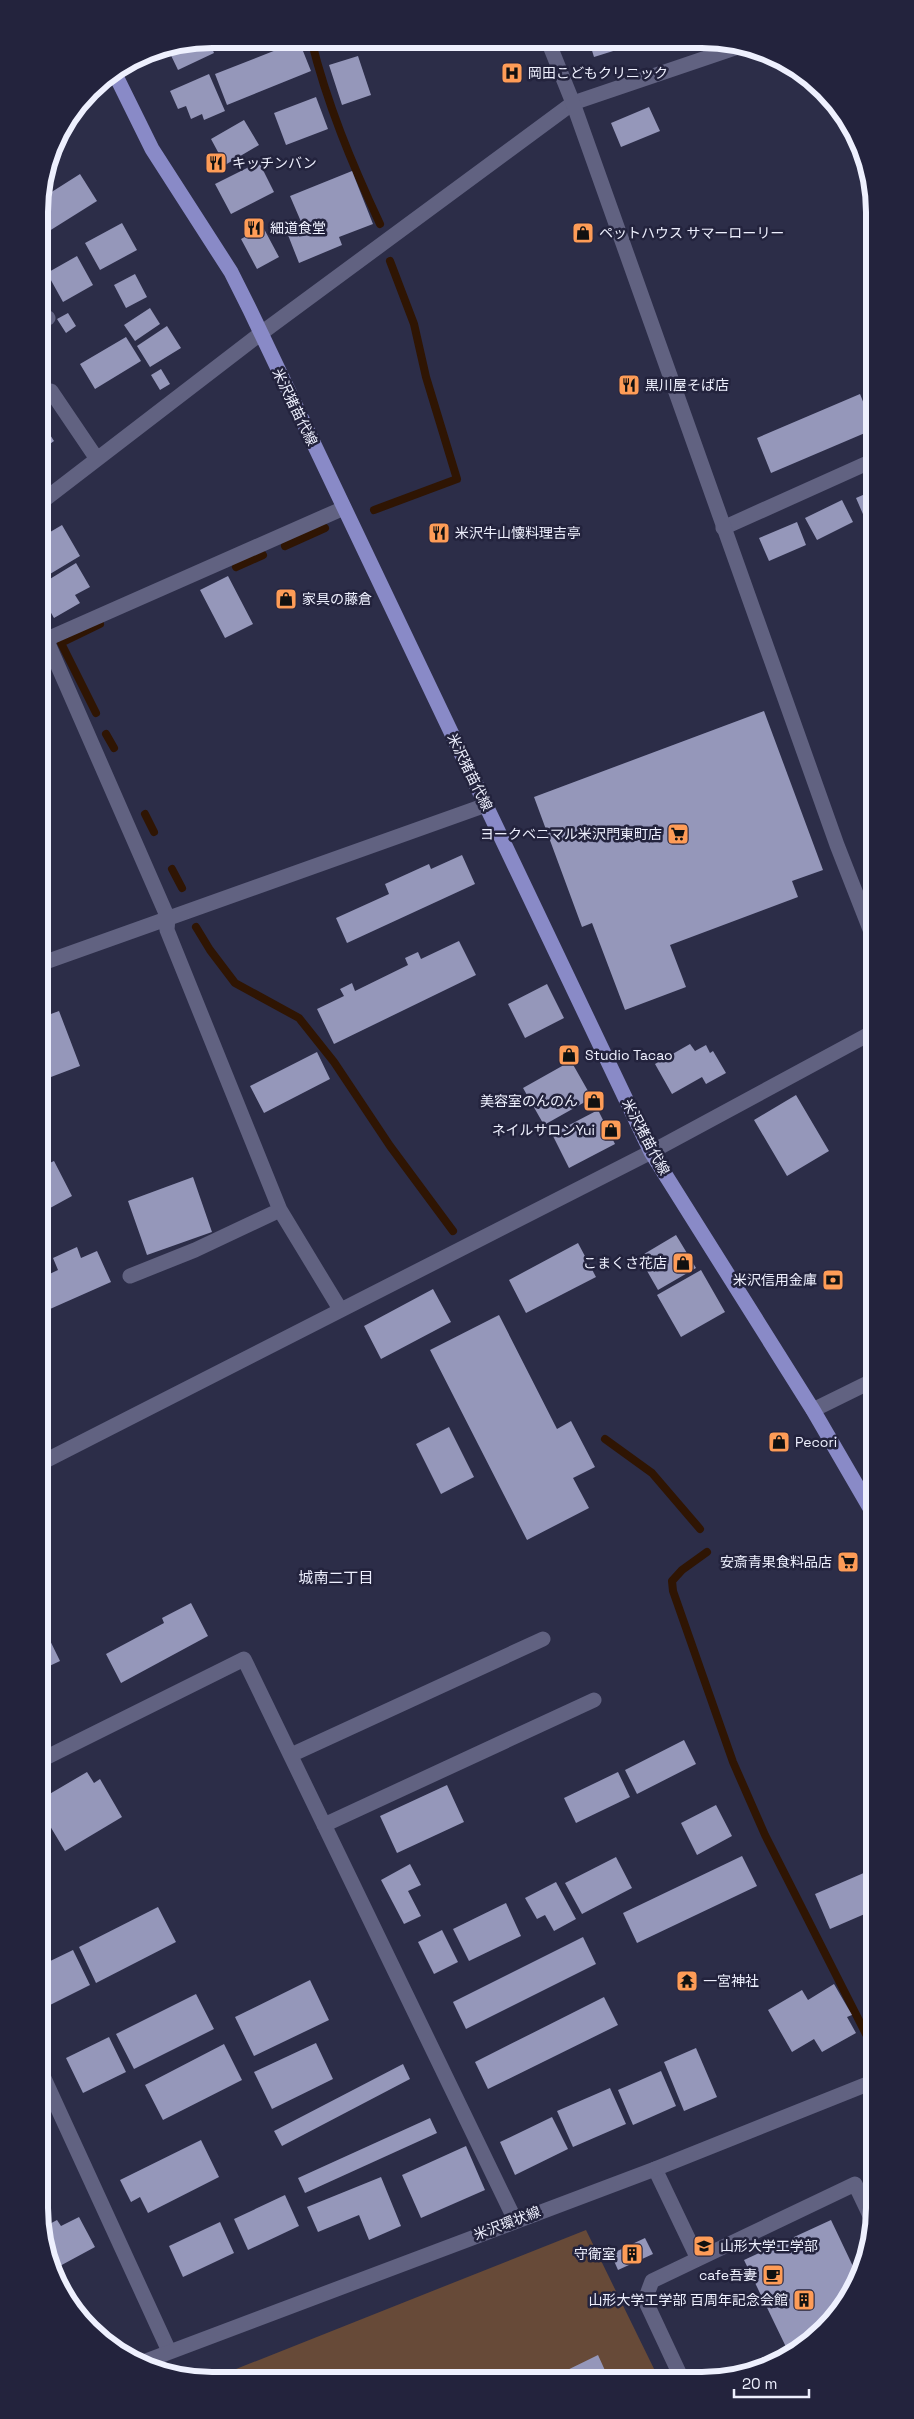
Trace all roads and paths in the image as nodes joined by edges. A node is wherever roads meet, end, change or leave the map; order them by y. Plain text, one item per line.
1 (551, 48) edge
2 (729, 50) edge
3 (117, 78) edge
4 (572, 103) junction
5 (260, 334) junction
6 (51, 391) dead end
7 (97, 459) junction
8 (866, 463) edge
9 (48, 497) edge
10 (344, 508) junction
11 (723, 528) junction
12 (48, 639) edge
13 (48, 641) edge
14 (486, 804) junction
15 (168, 918) junction
16 (866, 919) edge
17 (48, 961) edge
18 (866, 1036) edge
19 (651, 1152) junction
20 (280, 1210) junction
21 (130, 1276) dead end
22 (340, 1309) junction
23 (866, 1384) edge
24 (813, 1410) junction
25 (48, 1459) edge
26 (866, 1501) edge
27 (543, 1639) dead end
28 (594, 1700) dead end
29 (291, 1755) junction
30 (48, 1757) edge
31 (324, 1825) junction
32 (866, 2085) edge
33 (48, 2087) edge
34 (655, 2169) junction
35 (866, 2207) edge
36 (515, 2220) junction
37 (698, 2259) junction
38 (169, 2351) junction
39 (149, 2359) edge
40 (679, 2372) edge

1 - 4 street
2 - 4 street
3 - 5 main road, 米沢猪苗代線
4 - 5 street
4 - 11 street
5 - 7 street
5 - 10 main road, 米沢猪苗代線
6 - 7 street
7 - 9 street
8 - 11 street
10 - 12 street
10 - 14 main road, 米沢猪苗代線
11 - 16 street
13 - 15 street
14 - 15 street
14 - 19 main road, 米沢猪苗代線
15 - 17 street
15 - 20 street
18 - 19 street
19 - 22 street
19 - 24 main road, 米沢猪苗代線
20 - 21 street
20 - 22 street
22 - 25 street
23 - 24 street
24 - 26 main road, 米沢猪苗代線
27 - 29 street
28 - 31 street
29 - 30 street
29 - 31 street
31 - 36 street
32 - 34 street, 米沢環状線
33 - 38 street
34 - 36 street, 米沢環状線
34 - 37 street
35 - 37 street
36 - 38 street, 米沢環状線
37 - 40 street
38 - 39 street, 米沢環状線

